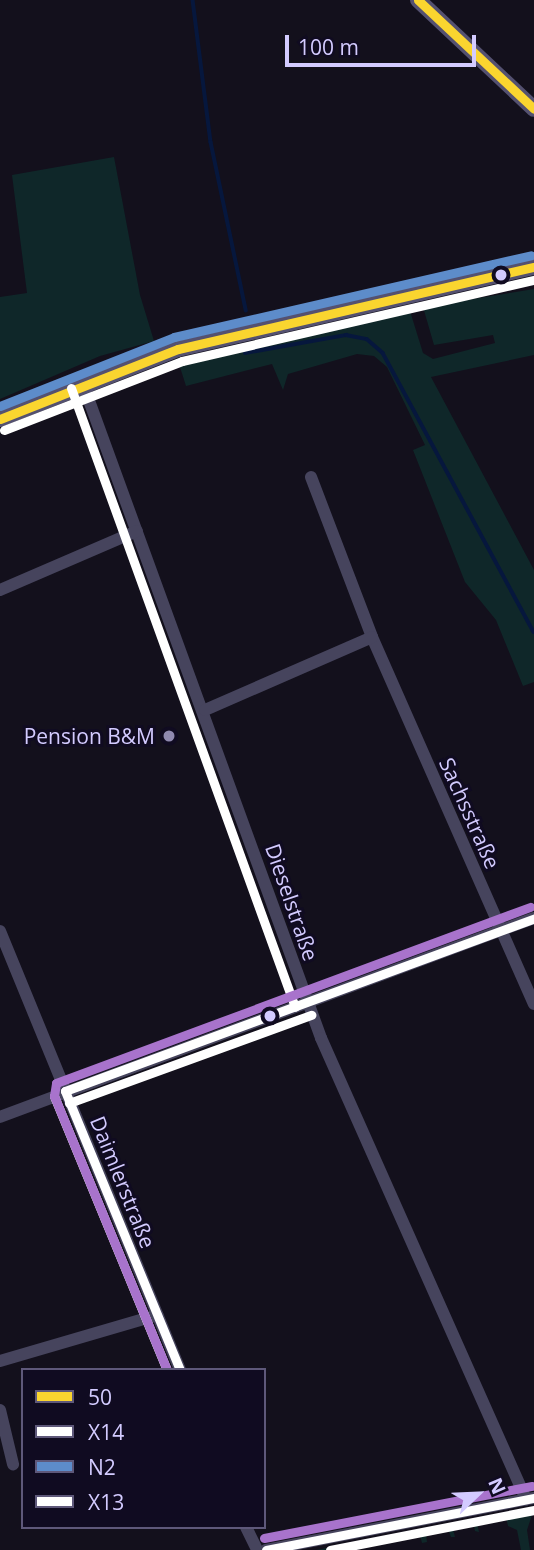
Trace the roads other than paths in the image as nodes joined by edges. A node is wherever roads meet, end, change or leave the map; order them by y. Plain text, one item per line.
1 (418, 0) edge
2 (534, 109) edge
3 (534, 267) edge
4 (83, 384) junction
5 (0, 419) edge
6 (311, 477) dead end
7 (137, 531) junction
8 (0, 590) edge
9 (372, 637) junction
10 (205, 710) junction
11 (534, 918) edge
12 (0, 931) edge
13 (502, 931) junction
14 (307, 1003) junction
15 (534, 1004) edge
16 (65, 1091) junction
17 (0, 1117) edge
18 (157, 1315) junction
19 (0, 1361) edge
20 (179, 1368) edge
21 (0, 1410) edge
22 (13, 1464) dead end
23 (530, 1499) edge
24 (247, 1529) edge
25 (257, 1550) edge
26 (266, 1550) edge

1 - 2 street
3 - 4 street
4 - 5 street
4 - 7 street, Dieselstraße
6 - 9 street, Sachsstraße
7 - 8 street
7 - 10 street, Dieselstraße
9 - 10 street
9 - 13 street, Sachsstraße
10 - 14 street, Dieselstraße
11 - 13 street
12 - 16 street, Daimlerstraße
13 - 14 street
13 - 15 street, Sachsstraße
14 - 16 street
14 - 23 street, Dieselstraße
16 - 17 street
16 - 18 street, Daimlerstraße
18 - 19 street
18 - 20 street, Daimlerstraße
21 - 22 street
23 - 26 street
24 - 25 street

